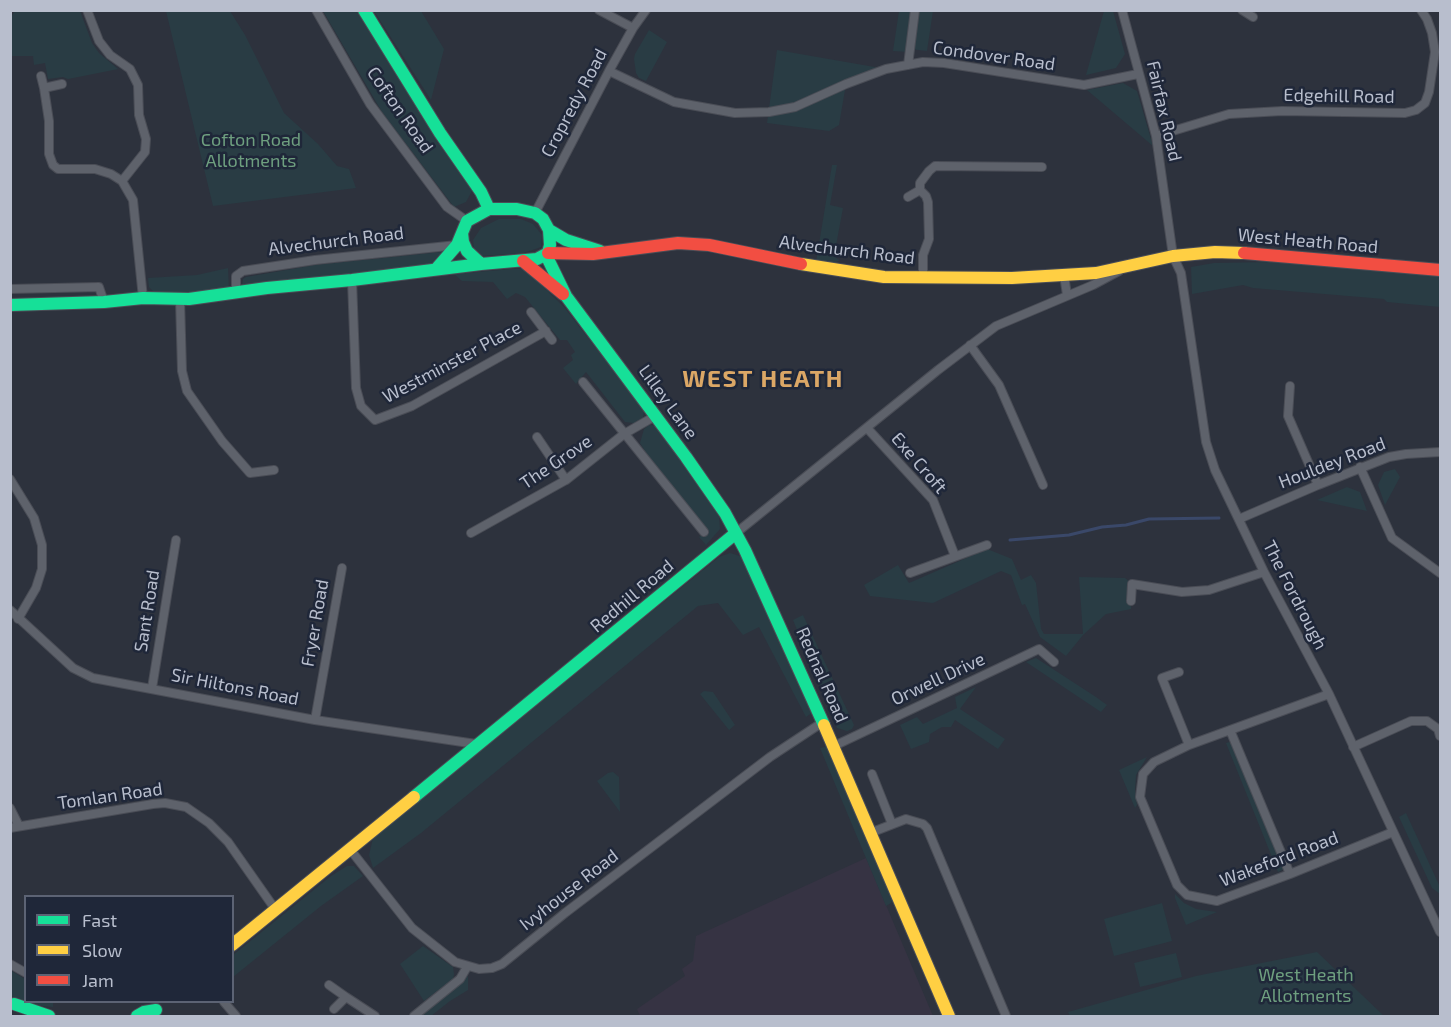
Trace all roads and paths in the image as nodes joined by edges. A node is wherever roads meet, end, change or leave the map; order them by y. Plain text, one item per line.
1 (87, 10) edge
2 (316, 10) edge
3 (364, 10) edge
4 (599, 10) edge
5 (646, 10) edge
6 (915, 10) edge
7 (1122, 10) edge
8 (1242, 10) edge
9 (1421, 10) edge
10 (1253, 17) dead end
11 (633, 28) junction
12 (908, 65) junction
13 (609, 71) junction
14 (1138, 74) junction
15 (41, 76) dead end
16 (62, 84) dead end
17 (44, 88) junction
18 (1156, 136) junction
19 (1042, 168) dead end
20 (122, 182) junction
21 (920, 190) junction
22 (908, 196) dead end
23 (489, 209) junction
24 (536, 213) junction
25 (464, 227) junction
26 (549, 230) junction
27 (457, 245) junction
28 (605, 252) junction
29 (547, 254) junction
30 (578, 255) junction
31 (1173, 256) junction
32 (523, 261) junction
33 (481, 264) junction
34 (437, 268) junction
35 (552, 268) junction
36 (1122, 269) junction
37 (1440, 270) edge
38 (1064, 275) junction
39 (923, 278) junction
40 (352, 280) junction
41 (10, 289) edge
42 (236, 292) junction
43 (1067, 295) junction
44 (566, 296) junction
45 (143, 298) junction
46 (180, 299) junction
47 (104, 302) junction
48 (10, 305) edge
49 (531, 312) dead end
50 (546, 331) junction
51 (552, 340) dead end
52 (970, 345) junction
53 (583, 382) dead end
54 (1290, 386) dead end
55 (657, 415) junction
56 (867, 428) junction
57 (624, 434) junction
58 (537, 438) dead end
59 (1440, 452) edge
60 (1360, 467) junction
61 (274, 470) dead end
62 (10, 479) edge
63 (566, 480) junction
64 (1318, 484) junction
65 (1043, 485) dead end
66 (1239, 519) junction
67 (471, 532) dead end
68 (704, 532) dead end
69 (736, 533) junction
70 (176, 540) dead end
71 (987, 544) dead end
72 (955, 556) junction
73 (342, 568) dead end
74 (1264, 572) junction
75 (910, 573) dead end
76 (1440, 573) edge
77 (1131, 601) dead end
78 (10, 610) edge
79 (18, 619) junction
80 (1054, 662) dead end
81 (1179, 672) dead end
82 (152, 688) junction
83 (1329, 694) junction
84 (315, 720) junction
85 (823, 722) junction
86 (1230, 730) junction
87 (1440, 735) edge
88 (476, 744) junction
89 (1189, 745) junction
90 (834, 746) junction
91 (1353, 747) junction
92 (872, 774) dead end
93 (10, 808) edge
94 (892, 824) junction
95 (15, 827) edge
96 (1393, 832) junction
97 (870, 833) junction
98 (349, 848) junction
99 (1290, 874) junction
100 (275, 909) junction
101 (1437, 914) edge
102 (1440, 932) edge
103 (234, 943) edge
104 (10, 964) edge
105 (467, 967) junction
106 (24, 972) edge
107 (329, 986) dead end
108 (346, 997) junction
109 (12, 1003) edge
110 (225, 1003) edge
111 (158, 1009) edge
112 (334, 1009) dead end
113 (30, 1017) edge
114 (49, 1017) edge
115 (137, 1017) edge
116 (236, 1017) edge
117 (375, 1017) edge
118 (414, 1017) edge
119 (949, 1017) edge
120 (1006, 1017) edge

1 - 20 street
2 - 25 street, Cofton Road
3 - 23 main road, Cofton Road
4 - 11 street
5 - 11 street, Cropredy Road
6 - 12 street
7 - 14 street, Fairfax Road
8 - 10 street
9 - 18 street, Edgehill Road
11 - 13 street, Cropredy Road
12 - 13 street, Condover Road
12 - 14 street, Condover Road
13 - 24 street, Cropredy Road
14 - 18 street, Fairfax Road
15 - 17 street
16 - 17 street
17 - 20 street
18 - 31 street, Fairfax Road
19 - 21 street
20 - 45 street
21 - 22 street
21 - 39 street
23 - 24 main road
23 - 25 main road
24 - 26 main road
25 - 27 main road
25 - 33 main road
26 - 28 main road, Alvechurch Road
26 - 29 main road
27 - 34 main road
27 - 42 street, Alvechurch Road
28 - 30 main road, Alvechurch Road
28 - 39 main road, Alvechurch Road
29 - 30 main road, Alvechurch Road
29 - 32 main road
29 - 35 main road, Lilley Lane
30 - 35 main road, Alvechurch Road
31 - 36 main road, Redhill Road
31 - 37 main road, West Heath Road
31 - 66 street, The Fordrough
32 - 33 main road
32 - 44 main road, Lilley Lane
33 - 34 main road
34 - 40 main road
35 - 44 main road, Lilley Lane
36 - 38 main road, Alvechurch Road
36 - 43 street, Redhill Road
38 - 39 main road, Alvechurch Road
38 - 43 street
40 - 42 main road
40 - 50 street, Westminster Place
41 - 47 street
42 - 46 main road
43 - 52 street, Redhill Road
44 - 55 main road, Lilley Lane
45 - 46 main road
45 - 47 main road
46 - 61 street
47 - 48 main road
49 - 50 street, Westminster Place
50 - 51 street, Westminster Place
52 - 56 street, Redhill Road
52 - 65 street
53 - 57 street
54 - 64 street
55 - 57 street, The Grove
55 - 69 main road, Lilley Lane
56 - 69 street, Redhill Road
56 - 72 street, Exe Croft
57 - 63 street, The Grove
57 - 68 street
58 - 63 street
59 - 60 street, Houldey Road
60 - 64 street, Houldey Road
60 - 76 street
62 - 79 street
63 - 67 street, The Grove
64 - 66 street, Houldey Road
66 - 74 street, The Fordrough
69 - 85 main road, Rednal Road
69 - 88 main road, Redhill Road
70 - 82 street, Sant Road
71 - 72 street
72 - 75 street
73 - 84 street, Fryer Road
74 - 77 street
74 - 83 street, The Fordrough
78 - 79 street, Sir Hiltons Road
79 - 82 street, Sir Hiltons Road
80 - 90 street, Orwell Drive
81 - 89 street
82 - 84 street, Sir Hiltons Road
83 - 86 street, Wakeford Road
83 - 91 street, The Fordrough
84 - 88 street, Sir Hiltons Road
85 - 90 main road, Rednal Road
85 - 105 street, Ivyhouse Road
86 - 89 street, Wakeford Road
86 - 99 street
87 - 91 street
88 - 98 main road, Redhill Road
89 - 99 street, Wakeford Road
90 - 97 main road, Rednal Road
91 - 96 street, The Fordrough
92 - 94 street
93 - 95 street
94 - 97 street
94 - 120 street
95 - 100 street, Tomlan Road
96 - 99 street, Wakeford Road
96 - 101 street, The Fordrough
97 - 119 main road, Rednal Road
98 - 100 main road, Redhill Road
98 - 105 street
100 - 103 main road, Redhill Road
101 - 102 street, The Fordrough
104 - 106 street
105 - 118 street
107 - 108 street
108 - 112 street
108 - 117 street
109 - 113 main road
109 - 114 main road
110 - 116 street
111 - 115 main road

